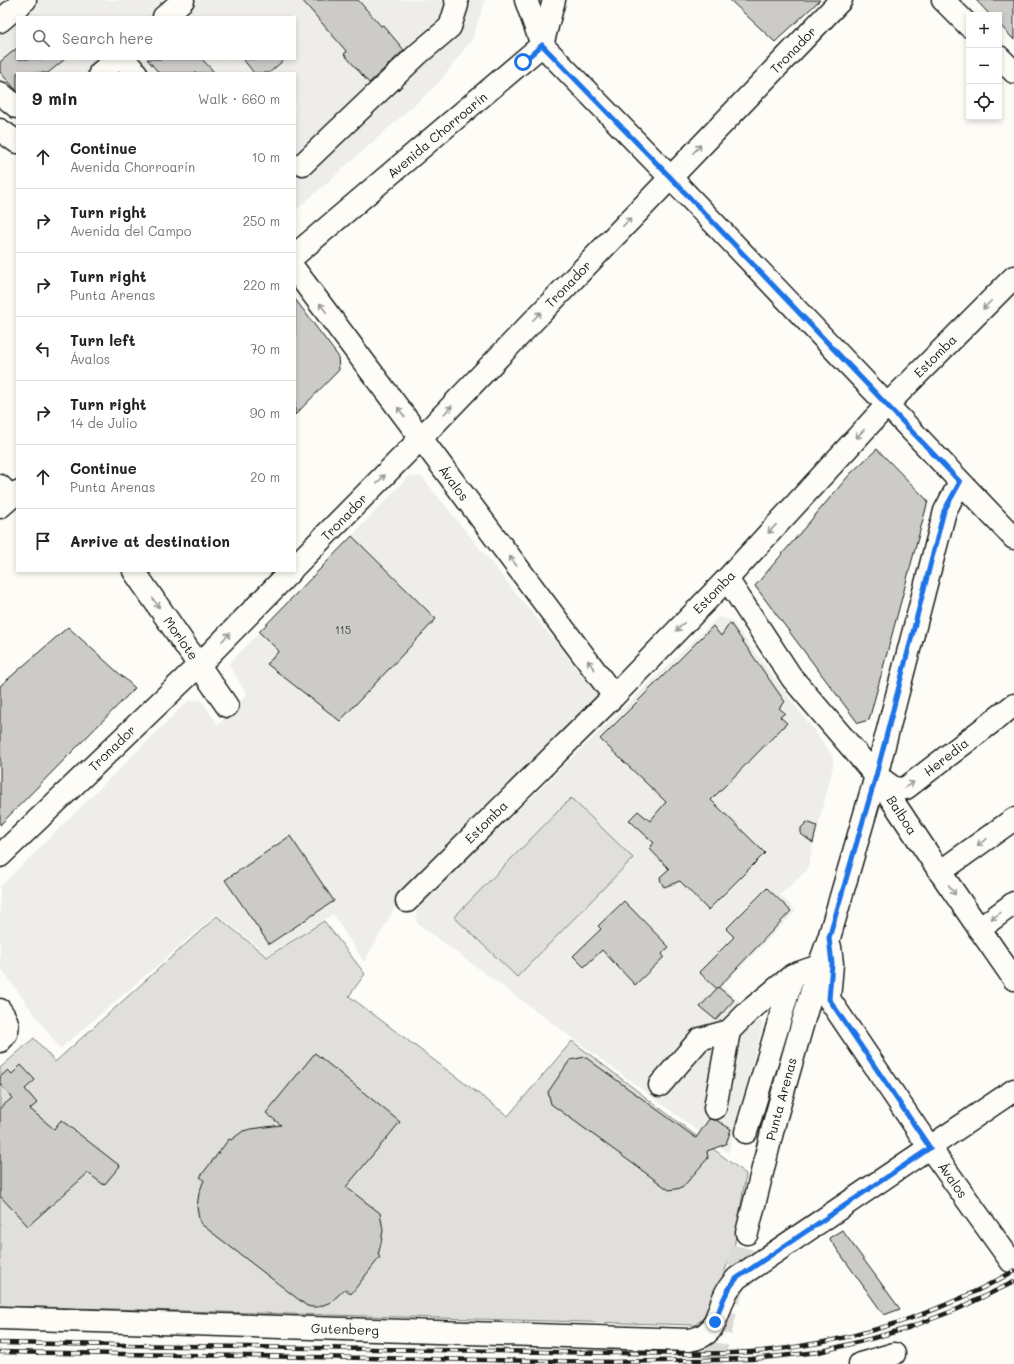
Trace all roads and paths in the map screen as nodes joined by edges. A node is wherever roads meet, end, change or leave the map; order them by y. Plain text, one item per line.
1 (25, 0) edge
2 (183, 0) edge
3 (456, 0) edge
4 (526, 0) edge
5 (554, 0) edge
6 (841, 0) edge
7 (943, 0) edge
8 (165, 16) edge
9 (0, 21) edge
10 (966, 23) edge
11 (542, 45) junction
12 (1002, 59) edge
13 (116, 60) edge
14 (125, 60) edge
15 (101, 72) edge
16 (135, 72) edge
17 (1014, 72) edge
18 (0, 93) edge
19 (16, 106) edge
20 (0, 130) edge
21 (16, 141) edge
22 (298, 163) edge
23 (670, 177) junction
24 (296, 254) edge
25 (296, 271) edge
26 (1014, 277) edge
27 (886, 405) junction
28 (421, 438) junction
29 (960, 482) junction
30 (1014, 538) edge
31 (296, 565) edge
32 (135, 572) edge
33 (289, 572) edge
34 (727, 579) junction
35 (199, 665) junction
36 (614, 696) junction
37 (1014, 705) edge
38 (226, 706) dead end
39 (876, 776) junction
40 (1014, 819) edge
41 (0, 856) edge
42 (940, 872) junction
43 (407, 901) dead end
44 (1014, 903) edge
45 (979, 929) junction
46 (829, 938) junction
47 (819, 966) junction
48 (793, 975) junction
49 (1014, 979) edge
50 (829, 999) joint
51 (729, 1031) junction
52 (660, 1085) dead end
53 (1014, 1090) edge
54 (715, 1108) dead end
55 (746, 1132) dead end
56 (930, 1148) junction
57 (747, 1233) tunnel mouth
58 (1011, 1261) dead end
59 (0, 1318) edge
60 (894, 1354) dead end
61 (860, 1364) edge

1 - 9 street
2 - 8 street
3 - 22 street
4 - 11 street
5 - 11 street
23 -> 6 street, Tronador
7 - 10 street
11 - 23 street
11 - 24 street, Avenida Chorroarín
12 - 17 street
13 - 15 street
14 - 16 street
18 - 19 street
20 - 21 street
23 - 27 street
28 -> 23 street, Tronador
28 -> 25 street, Ávalos
26 -> 27 street, Estomba
27 - 29 street
27 -> 34 street, Estomba
31 -> 28 street, Tronador
36 -> 28 street, Ávalos
29 - 30 street
29 - 39 street, Punta Arenas
32 -> 35 street, Morlote
35 -> 33 street, Tronador
34 -> 36 street, Estomba
34 - 39 street, Balboa
35 - 38 street, Morlote
35 - 41 street, Tronador
36 - 43 street, Estomba
39 -> 37 street, Heredia
39 - 42 street, Balboa
39 - 46 street, Punta Arenas
40 -> 42 street
42 -> 45 street, Balboa
44 -> 45 street
45 - 49 street, Balboa
46 - 47 street, Punta Arenas
46 - 50 street, Punta Arenas
47 - 48 street
47 - 57 street, Punta Arenas
48 - 51 street
48 - 55 street, Punta Arenas
50 - 56 street, Ávalos
51 - 52 street
51 - 54 street
53 - 56 street
56 - 58 street, Ávalos
56 - 59 street, Gutenberg
60 - 61 street

